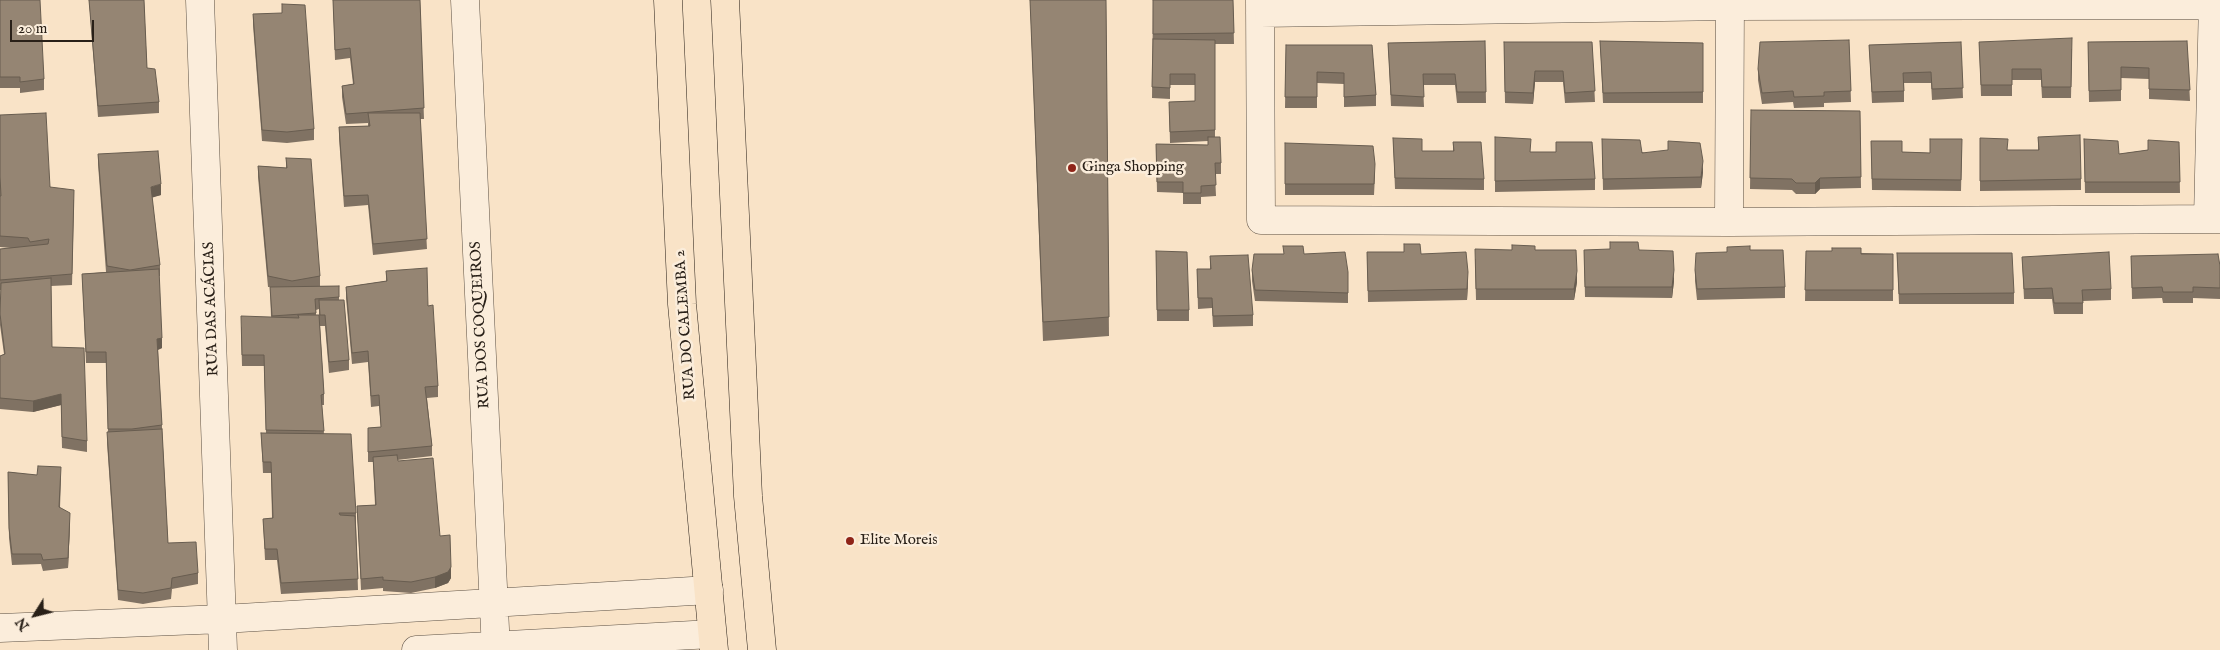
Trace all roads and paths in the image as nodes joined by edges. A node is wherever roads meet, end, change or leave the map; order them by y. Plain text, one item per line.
1 (200, 0) edge
2 (465, 0) edge
3 (668, 0) edge
4 (725, 0) edge
5 (1730, 3) edge
6 (2215, 3) edge
7 (1260, 7) edge
8 (2214, 219) edge
9 (1729, 222) junction
10 (709, 590) junction
11 (494, 602) junction
12 (223, 619) junction
13 (0, 628) edge
14 (713, 642) edge
15 (496, 648) edge
16 (223, 650) edge
17 (416, 650) edge
18 (762, 650) edge

1 - 12 street, RUA DAS ACÁCIAS
2 - 11 street, RUA DOS COQUEIROS
3 - 10 main road, RUA DO CALEMBA 2
4 - 18 main road
5 - 6 street
5 - 7 street
5 - 9 street
6 - 8 street
7 - 9 street
8 - 9 street
10 - 11 street
10 - 14 main road, RUA DO CALEMBA 2
11 - 12 street
11 - 15 street, RUA DOS COQUEIROS
12 - 13 street
12 - 16 street, RUA DAS ACÁCIAS
14 - 15 street
15 - 17 street

